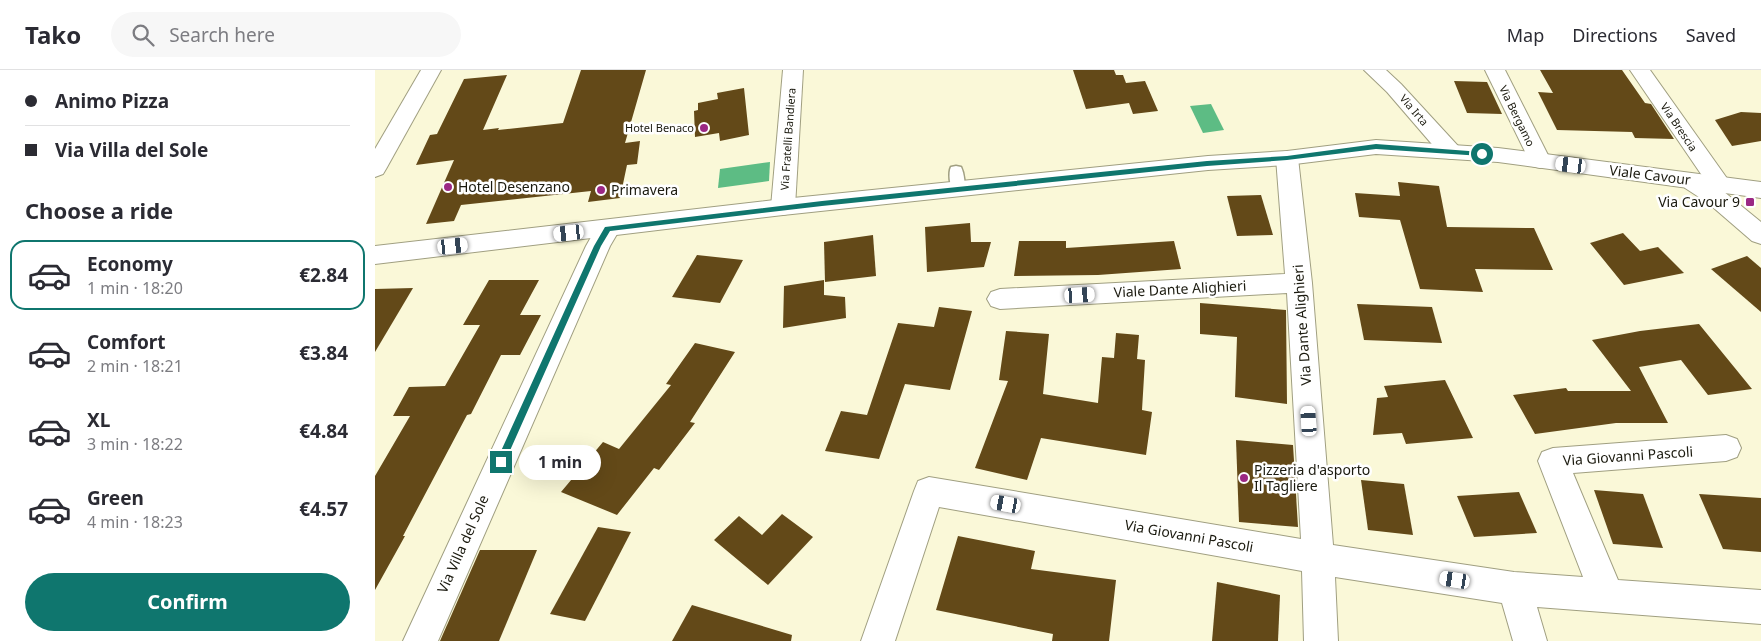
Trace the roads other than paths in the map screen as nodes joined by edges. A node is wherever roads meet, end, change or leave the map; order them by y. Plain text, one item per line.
1 (431, 70) edge
2 (793, 70) edge
3 (1374, 70) edge
4 (1495, 70) edge
5 (1640, 70) edge
6 (1451, 152) junction
7 (1287, 158) junction
8 (1540, 161) junction
9 (375, 169) edge
10 (1690, 181) junction
11 (1719, 184) junction
12 (1761, 190) edge
13 (783, 207) junction
14 (608, 229) junction
15 (1761, 235) edge
16 (375, 255) edge
17 (1299, 283) junction
18 (1001, 299) dead end
19 (1726, 448) dead end
20 (1318, 558) junction
21 (1514, 589) junction
22 (1607, 596) junction
23 (1761, 607) edge
24 (420, 641) edge
25 (878, 641) edge
26 (1321, 641) edge
27 (1530, 641) edge

1 - 9 street
2 - 13 street, Via Fratelli Bandiera
3 - 6 street, Via Irta
4 - 8 street, Via Bergamo
5 - 11 street, Via Brescia
6 - 7 street, Viale Cavour
6 - 8 street, Viale Cavour
7 - 13 street, Viale Cavour
7 - 17 street, Via Dante Alighieri
8 - 10 street, Viale Cavour
10 - 11 street, Viale Cavour
10 - 15 street
11 - 12 street, Viale Cavour
13 - 14 street, Viale Cavour
14 - 16 street, Viale Cavour
14 - 24 street, Via Villa del Sole
17 - 18 street, Viale Dante Alighieri
17 - 20 street, Via Dante Alighieri
19 - 22 street, Via Giovanni Pascoli
20 - 21 street, Via Giovanni Pascoli
20 - 25 street, Via Giovanni Pascoli
20 - 26 street, Via Dante Alighieri
21 - 22 street, Via Giovanni Pascoli
21 - 27 street
22 - 23 street, Via Giovanni Pascoli

